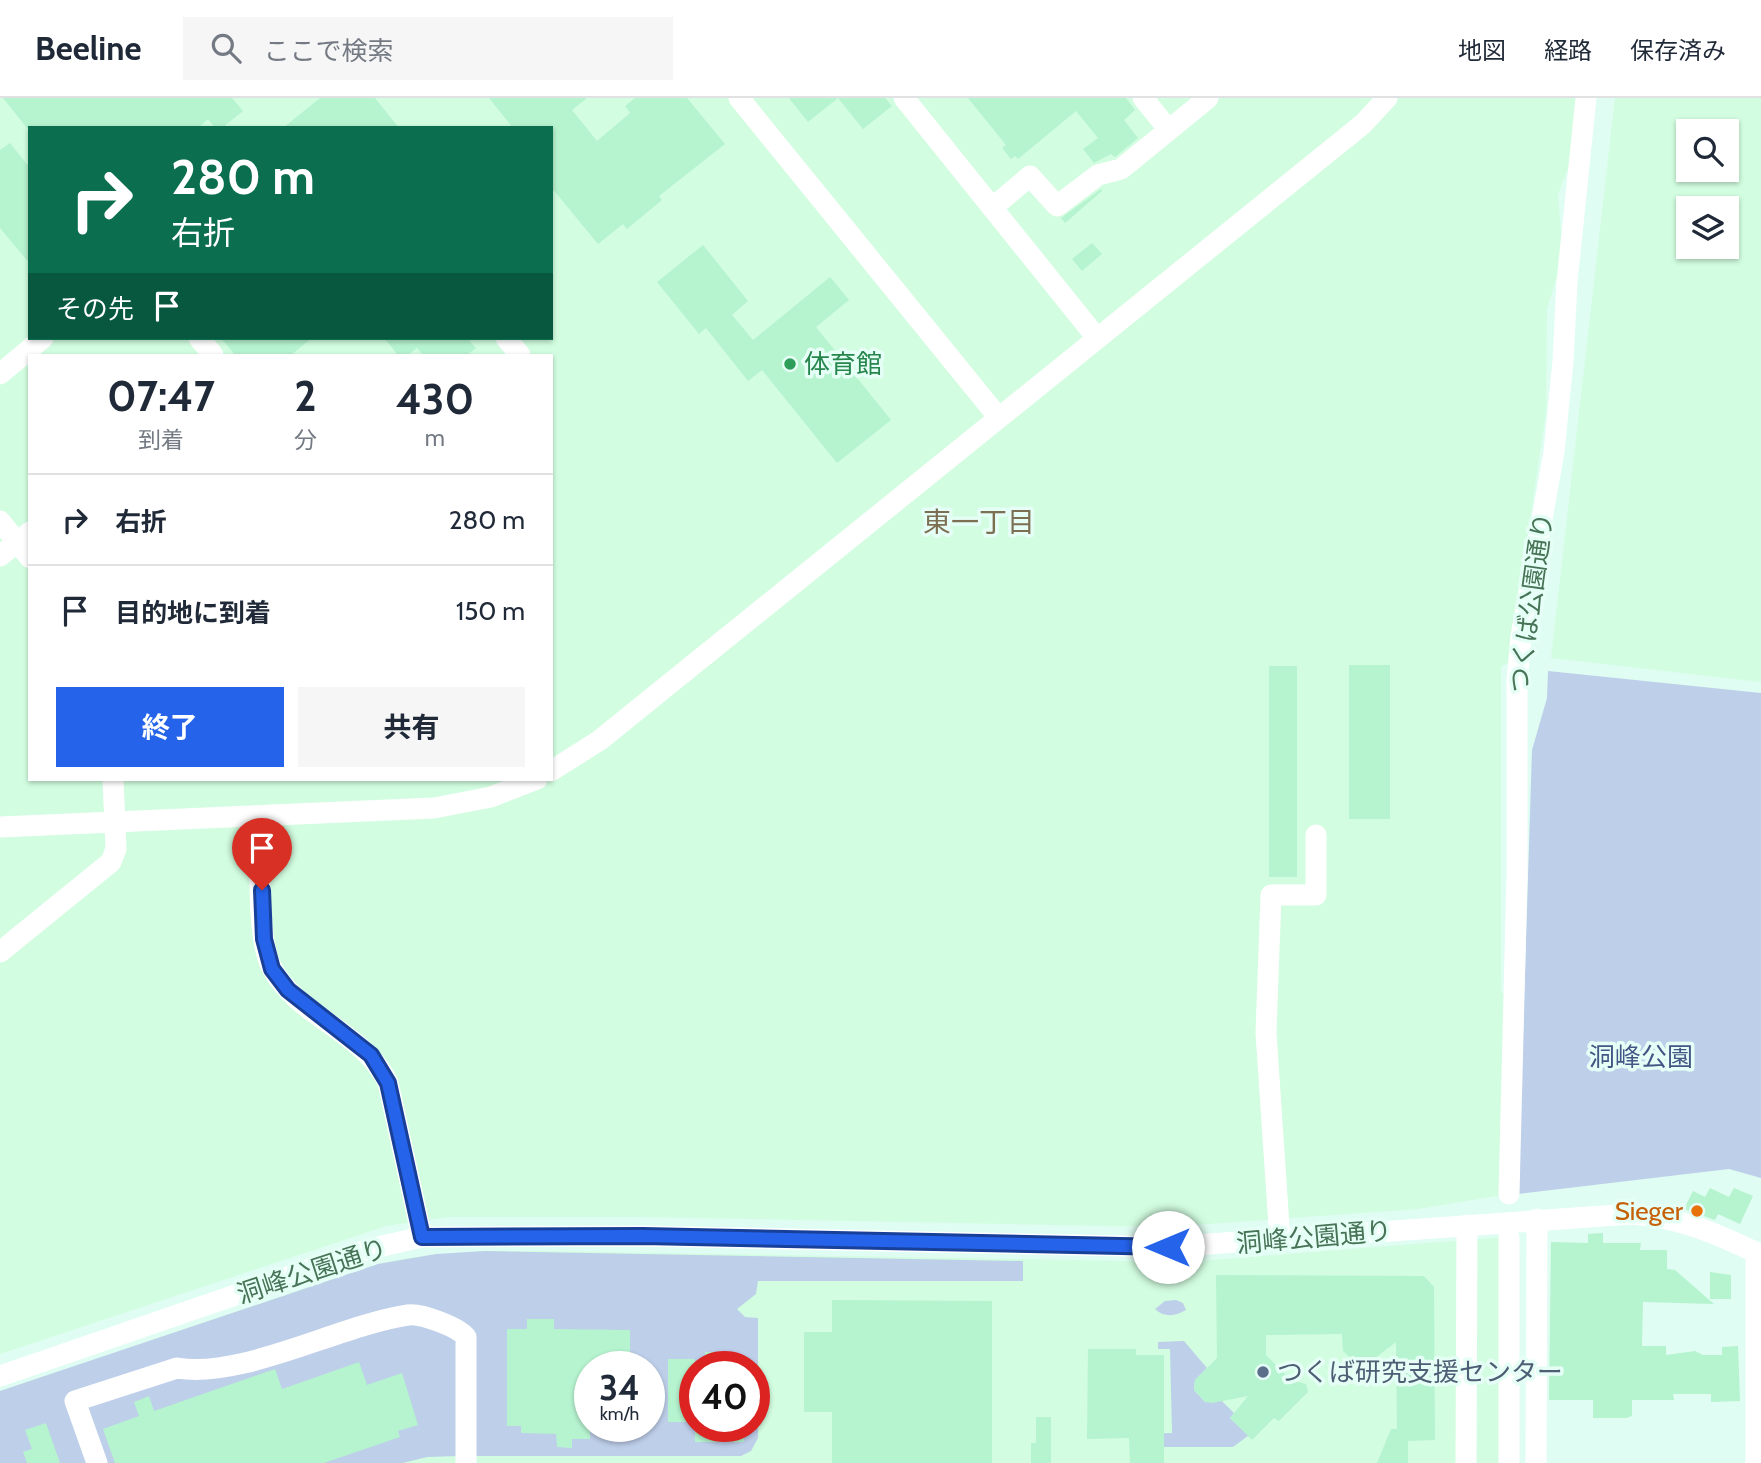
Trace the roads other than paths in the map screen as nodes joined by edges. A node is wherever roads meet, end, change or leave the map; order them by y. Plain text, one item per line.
1 (739, 98) edge
2 (904, 98) edge
3 (1143, 98) edge
4 (1208, 98) edge
5 (1387, 98) edge
6 (1586, 98) edge
7 (1169, 130) junction
8 (992, 208) junction
9 (1097, 338) junction
10 (41, 340) edge
11 (201, 340) edge
12 (508, 340) edge
13 (212, 354) edge
14 (519, 354) edge
15 (0, 374) edge
16 (999, 418) junction
17 (0, 521) edge
18 (25, 544) edge
19 (0, 556) edge
20 (553, 770) edge
21 (113, 781) edge
22 (532, 781) edge
23 (259, 816) junction
24 (115, 822) junction
25 (0, 827) edge
26 (1316, 835) dead end
27 (0, 952) edge
28 (1509, 1194) dead end
29 (1537, 1219) junction
30 (1467, 1225) junction
31 (422, 1237) junction
32 (1510, 1238) dead end
33 (1280, 1241) junction
34 (1758, 1253) edge
35 (0, 1376) edge
36 (97, 1463) edge
37 (466, 1463) edge
38 (1466, 1463) edge
39 (1510, 1463) edge
40 (1536, 1463) edge
41 (1755, 1463) edge

1 - 16 street
2 - 8 street
3 - 7 street
4 - 7 street
5 - 9 street
6 - 28 street, つくば公園通り
7 - 8 street
8 - 9 street
9 - 16 street
10 - 15 street
11 - 13 street
12 - 14 street
16 - 20 street
17 - 18 street
18 - 19 street
21 - 24 street
22 - 23 street
23 - 24 street
23 - 31 street
24 - 25 street
24 - 27 street
26 - 33 street
29 - 30 street, 洞峰公園通り
29 - 34 street, 洞峰公園通り
29 - 40 street
30 - 33 street, 洞峰公園通り
30 - 38 street
31 - 33 street, 洞峰公園通り
31 - 35 street, 洞峰公園通り
32 - 39 street
34 - 41 street
36 - 37 street

